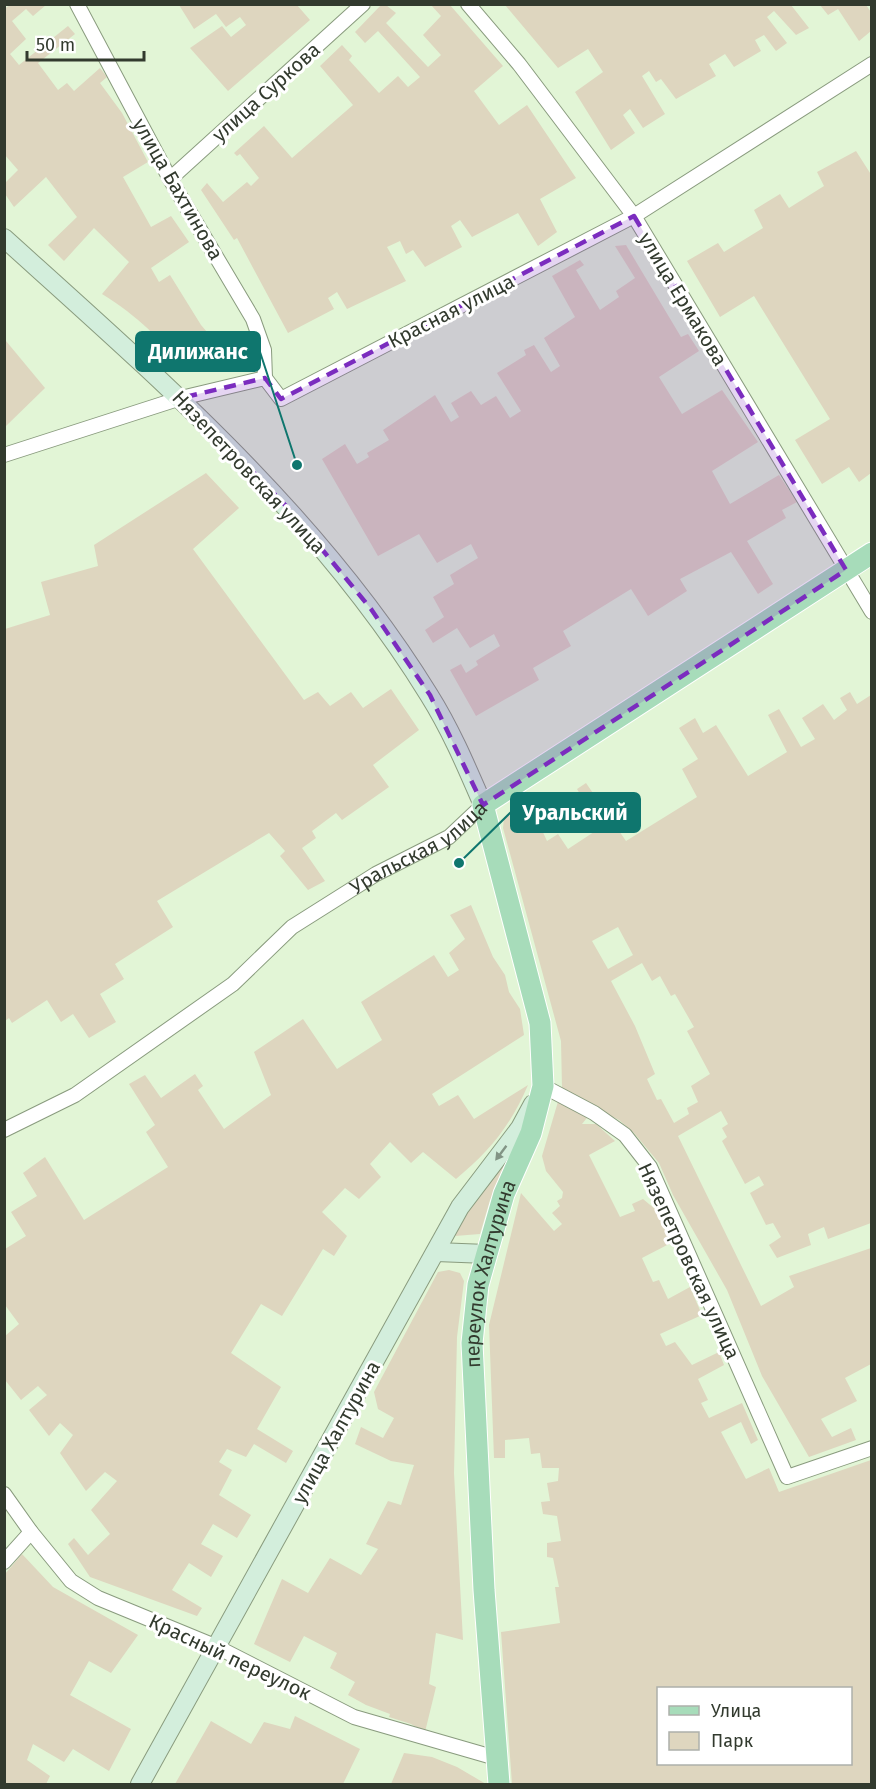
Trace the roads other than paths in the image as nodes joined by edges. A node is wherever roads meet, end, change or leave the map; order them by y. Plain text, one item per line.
1 (77, 4) edge
2 (363, 4) edge
3 (468, 4) edge
4 (872, 64) edge
5 (170, 179) junction
6 (634, 216) junction
7 (4, 238) edge
8 (265, 378) junction
9 (181, 398) junction
10 (4, 455) edge
11 (872, 553) edge
12 (846, 570) junction
13 (872, 612) edge
14 (483, 805) junction
15 (543, 1086) junction
16 (4, 1130) edge
17 (436, 1252) junction
18 (487, 1254) junction
19 (872, 1448) edge
20 (4, 1494) edge
21 (31, 1532) junction
22 (4, 1562) edge
23 (217, 1647) junction
24 (496, 1758) junction
25 (140, 1785) edge
26 (499, 1785) edge

1 - 5 street, улица Бахтинова
2 - 5 street, улица Суркова
3 - 6 street, улица Ермакова
4 - 6 street, Красная улица
5 - 8 street, улица Бахтинова
6 - 8 street, Красная улица
6 - 12 street, улица Ермакова
7 - 9 street, Нязепетровская улица
8 - 9 street
9 - 10 street
9 - 14 street, Нязепетровская улица
11 - 12 main road, Уральская улица
12 - 13 street, улица Ермакова
12 - 14 main road, Уральская улица
14 - 15 main road, переулок Халтурина
14 - 16 street, Уральская улица
15 -> 17 street, улица Халтурина
15 - 18 main road, переулок Халтурина
15 - 19 street, Нязепетровская улица
17 - 18 street
17 - 23 street, улица Халтурина
18 - 24 main road, переулок Халтурина
20 - 21 street, Красный переулок
21 - 22 street
21 - 23 street, Красный переулок
23 - 24 street, Красный переулок
23 - 25 street, улица Халтурина
24 - 26 main road, переулок Халтурина

